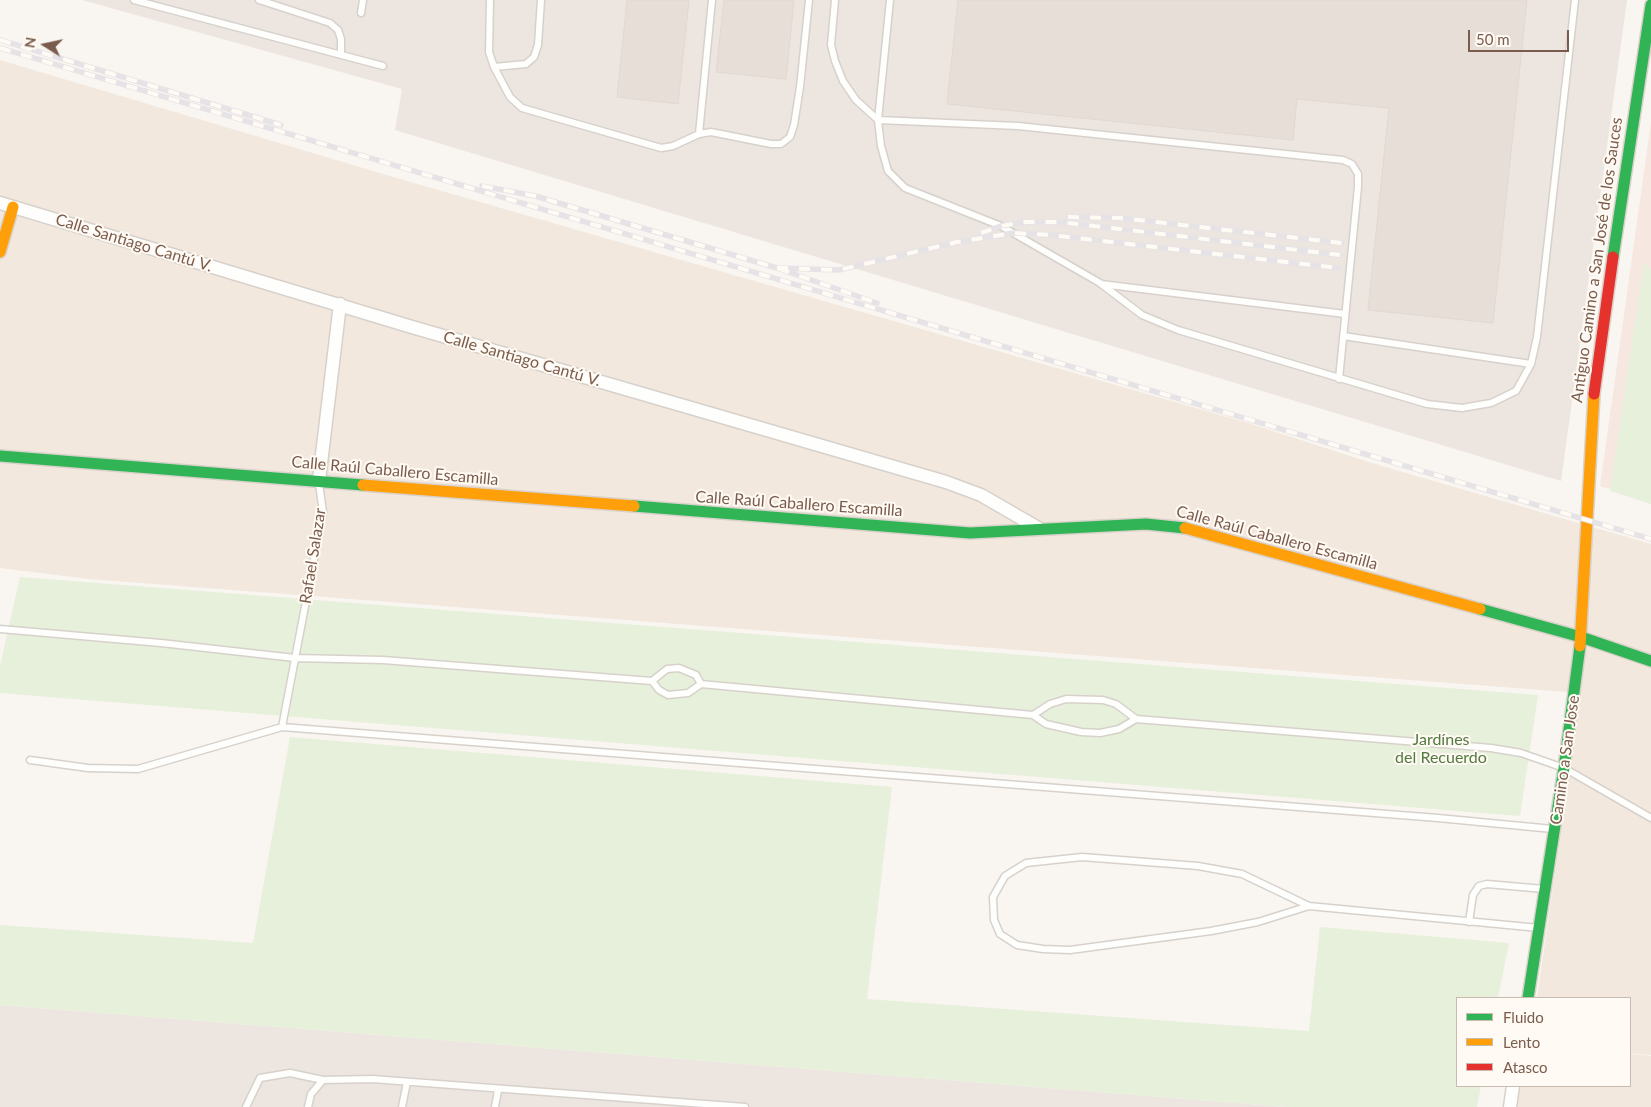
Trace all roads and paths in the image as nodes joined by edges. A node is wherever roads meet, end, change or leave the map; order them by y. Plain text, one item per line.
1 (259, 0) edge
2 (363, 0) edge
3 (490, 0) edge
4 (541, 0) edge
5 (712, 0) edge
6 (809, 0) edge
7 (835, 0) edge
8 (890, 0) edge
9 (1575, 0) edge
10 (138, 1) edge
11 (1651, 5) edge
12 (361, 13) dead end
13 (341, 55) junction
14 (383, 66) dead end
15 (494, 67) junction
16 (878, 120) junction
17 (700, 134) junction
18 (0, 203) edge
19 (13, 207) junction
20 (0, 252) edge
21 (1100, 284) junction
22 (340, 304) junction
23 (1345, 314) junction
24 (1343, 336) junction
25 (1531, 364) junction
26 (1339, 379) junction
27 (0, 456) edge
28 (318, 480) junction
29 (1586, 520) joint
30 (1038, 528) junction
31 (0, 629) edge
32 (1581, 637) junction
33 (295, 658) junction
34 (1651, 661) edge
35 (652, 681) junction
36 (701, 684) junction
37 (1033, 715) junction
38 (1136, 719) junction
39 (282, 727) junction
40 (30, 760) dead end
41 (1564, 768) junction
42 (1651, 818) edge
43 (1555, 829) junction
44 (1546, 889) junction
45 (1309, 906) junction
46 (1469, 922) junction
47 (1540, 929) junction
48 (1528, 997) edge
49 (323, 1080) junction
50 (407, 1082) junction
51 (1514, 1087) edge
52 (498, 1090) junction
53 (654, 1099) junction
54 (246, 1107) edge
55 (308, 1107) edge
56 (402, 1107) edge
57 (495, 1107) edge
58 (653, 1107) edge
59 (744, 1107) edge
60 (1510, 1107) edge

1 - 13 lane
2 - 12 lane
3 - 15 lane
4 - 15 lane
5 - 17 lane
6 - 17 lane
7 - 16 lane
8 - 16 lane
9 - 25 lane
10 - 13 lane
11 - 29 street, Antiguo Camino a San José de los Sauces
13 - 14 lane
15 - 17 lane
16 - 21 lane
16 - 23 lane
18 - 19 street, Calle Santiago Cantú V.
19 - 20 street
19 - 22 street, Calle Santiago Cantú V.
21 - 23 lane
21 - 26 lane
22 - 28 street, Rafael Salazar
22 - 30 street, Calle Santiago Cantú V.
23 - 24 lane
24 - 25 lane
24 - 26 lane
25 - 26 lane
27 - 28 street, Calle Raúl Caballero Escamilla
28 - 30 street, Calle Raúl Caballero Escamilla
28 - 33 lane, Rafael Salazar
29 - 32 street, Camino a San Jose
30 - 32 street, Calle Raúl Caballero Escamilla
31 - 33 lane
32 - 34 street, Calle Raúl Caballero Escamilla
32 - 41 street, Camino a San Jose
33 - 35 lane
33 - 39 lane, Rafael Salazar
35 - 36 lane
35 - 36 lane
36 - 37 lane
37 - 38 lane
37 - 38 lane
38 - 41 lane
39 - 40 lane
39 - 43 lane
41 - 42 lane
41 - 43 street, Camino a San Jose
43 - 44 street, Camino a San Jose
44 - 46 lane
44 - 47 street, Camino a San Jose
45 - 45 lane
45 - 46 lane
46 - 47 lane
47 - 48 street, Camino a San Jose
49 - 50 lane
49 - 54 lane
49 - 55 lane
50 - 52 lane
50 - 56 lane
51 - 60 street
52 - 53 lane
52 - 57 lane
53 - 58 lane
53 - 59 lane

